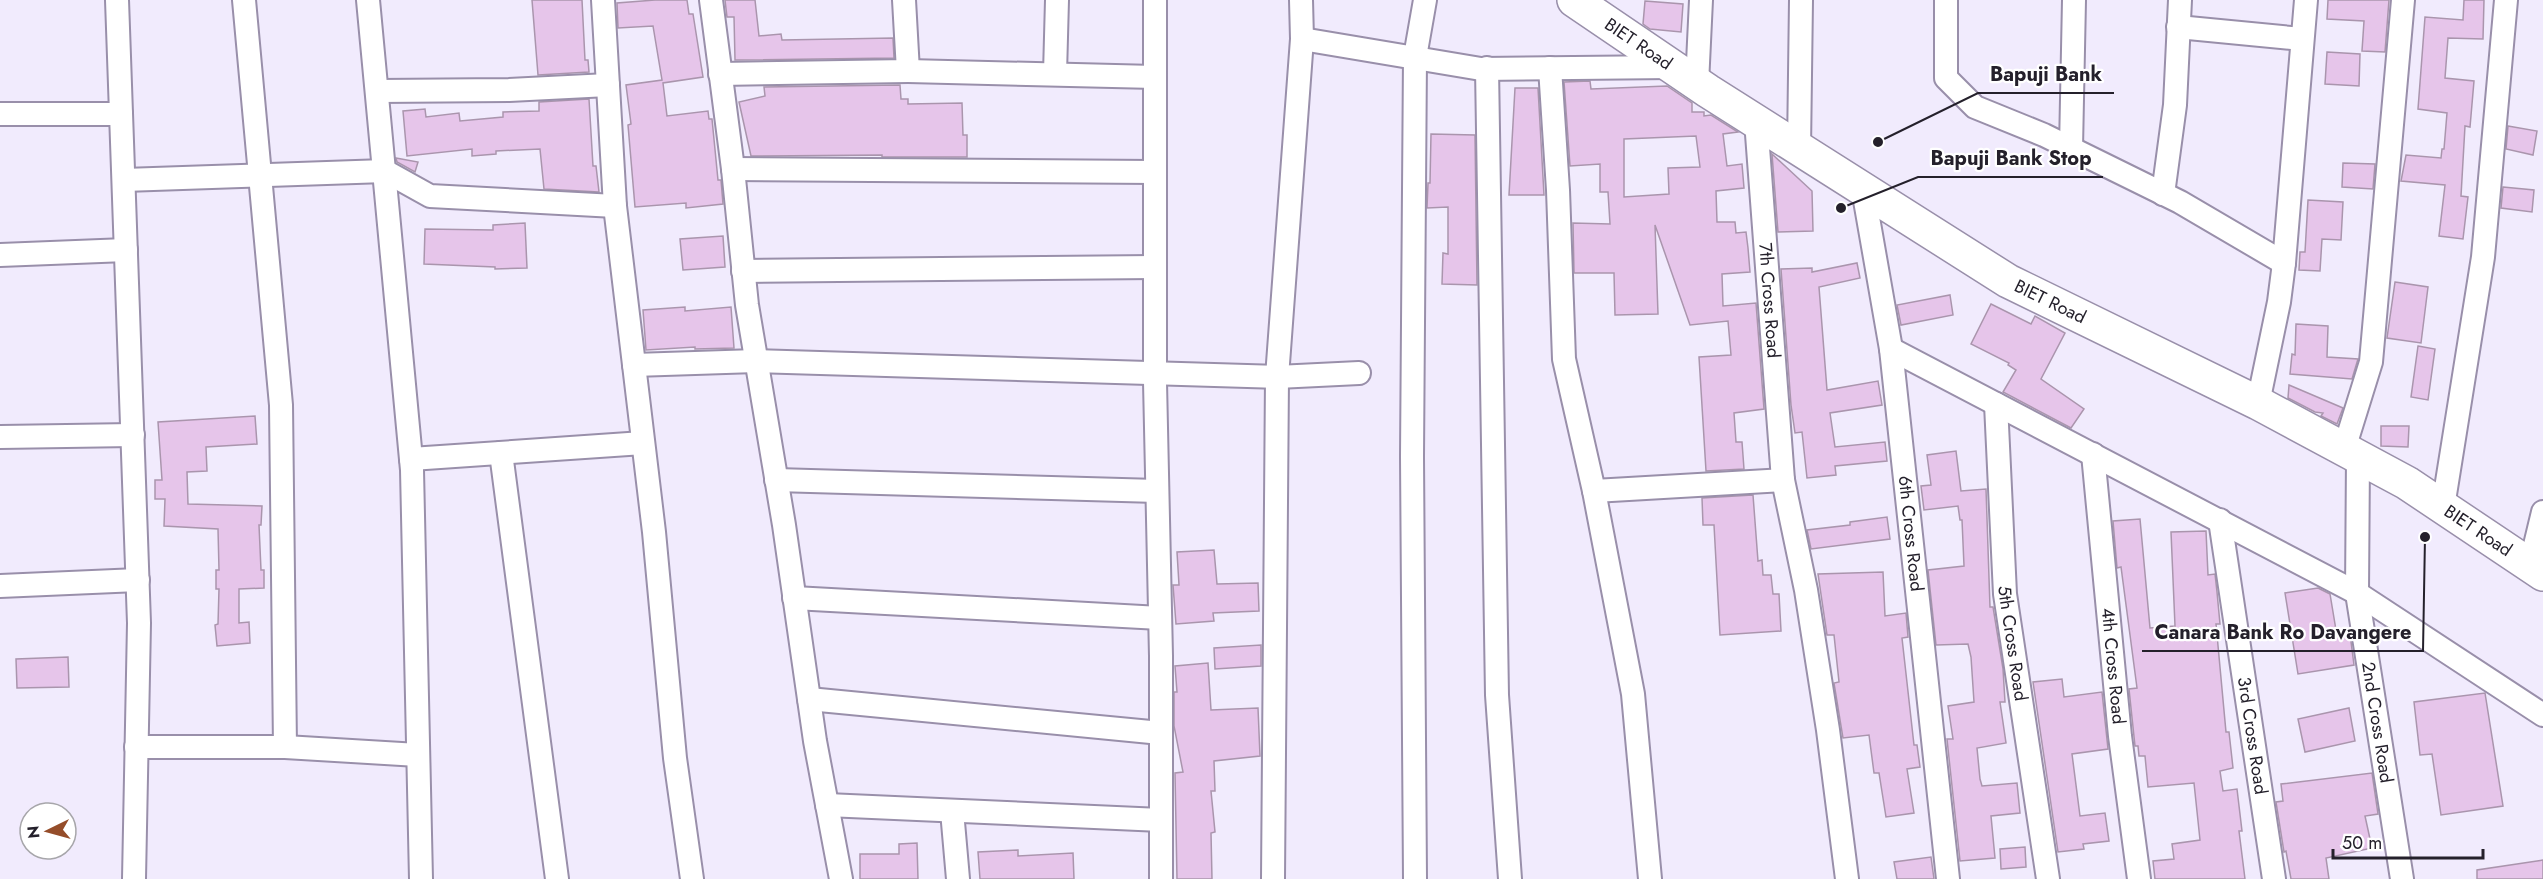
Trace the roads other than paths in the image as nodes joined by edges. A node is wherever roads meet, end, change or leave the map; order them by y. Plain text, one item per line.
1 (117, 0) edge
2 (244, 0) edge
3 (368, 0) edge
4 (603, 0) edge
5 (711, 0) edge
6 (904, 0) edge
7 (1057, 0) edge
8 (1155, 0) edge
9 (1301, 0) edge
10 (1425, 0) edge
11 (1701, 0) edge
12 (1801, 0) edge
13 (1946, 0) edge
14 (2074, 0) edge
15 (2180, 0) edge
16 (2306, 0) edge
17 (2403, 0) edge
18 (2506, 0) edge
19 (1583, 3) edge
20 (2178, 27) junction
21 (1302, 39) junction
22 (2302, 39) junction
23 (1416, 57) junction
24 (1487, 68) junction
25 (1550, 68) junction
26 (908, 71) junction
27 (720, 74) junction
28 (1055, 74) junction
29 (1685, 75) junction
30 (1155, 77) junction
31 (608, 85) junction
32 (378, 91) junction
33 (0, 114) edge
34 (121, 114) junction
35 (1756, 121) junction
36 (2071, 148) junction
37 (1799, 149) junction
38 (733, 168) junction
39 (385, 171) junction
40 (1155, 172) junction
41 (259, 175) junction
42 (123, 180) junction
43 (1863, 189) junction
44 (2163, 194) junction
45 (615, 206) junction
46 (126, 250) junction
47 (0, 255) edge
48 (2284, 263) junction
49 (1155, 267) junction
50 (743, 271) junction
51 (1891, 349) junction
52 (756, 361) junction
53 (634, 365) junction
54 (1155, 372) junction
55 (1359, 373) dead end
56 (1277, 377) junction
57 (2258, 403) junction
58 (1996, 405) junction
59 (132, 435) junction
60 (0, 437) edge
61 (644, 443) junction
62 (501, 453) junction
63 (2351, 453) junction
64 (2093, 454) junction
65 (411, 459) junction
66 (776, 480) junction
67 (1783, 480) junction
68 (1157, 491) junction
69 (1594, 491) junction
70 (2443, 507) junction
71 (2543, 512) edge
72 (2220, 520) junction
73 (2536, 570) edge
74 (138, 580) junction
75 (0, 586) edge
76 (2357, 593) junction
77 (794, 598) junction
78 (1160, 618) junction
79 (809, 699) junction
80 (2543, 715) edge
81 (1161, 734) junction
82 (136, 747) junction
83 (285, 747) junction
84 (418, 755) junction
85 (827, 805) junction
86 (952, 810) junction
87 (1161, 820) junction
88 (134, 879) edge
89 (422, 879) edge
90 (557, 879) edge
91 (692, 879) edge
92 (841, 879) edge
93 (958, 879) edge
94 (1161, 879) edge
95 (1273, 879) edge
96 (1415, 879) edge
97 (1509, 879) edge
98 (1650, 879) edge
99 (1847, 879) edge
100 (1948, 879) edge
101 (2048, 879) edge
102 (2139, 879) edge
103 (2274, 879) edge
104 (2402, 879) edge

1 - 34 street
2 - 41 street
3 - 32 street
4 - 31 street
5 - 27 street
6 - 26 street
7 - 28 street
8 - 30 street
9 - 21 street
10 - 23 street
11 - 29 street
12 - 37 street
13 - 36 street
14 - 36 street
15 - 20 street
16 - 22 street
17 - 63 street, 2nd Cross Road
18 - 70 street
19 - 29 street, BIET Road
20 - 22 street
20 - 44 street
21 - 23 street
21 - 56 street
22 - 48 street
23 - 24 street
23 - 96 street
24 - 25 street
24 - 97 street
25 - 29 street
25 - 69 street
26 - 27 street
26 - 28 street
27 - 38 street
28 - 30 street
29 - 35 street, BIET Road
30 - 40 street
31 - 32 street
31 - 45 street
32 - 39 street
33 - 34 street
34 - 42 street
35 - 37 street, BIET Road
35 - 67 street, 7th Cross Road
36 - 44 street
37 - 43 street, BIET Road
38 - 40 street
38 - 50 street
39 - 41 street
39 - 45 street
39 - 65 street
40 - 49 street
41 - 42 street
41 - 83 street
42 - 46 street
43 - 51 street, 6th Cross Road
43 - 57 street, BIET Road
44 - 48 street
45 - 53 street
46 - 47 street
46 - 59 street
48 - 57 street
49 - 50 street
49 - 54 street
50 - 52 street
51 - 58 street
51 - 100 street, 6th Cross Road
52 - 53 street
52 - 54 street
52 - 66 street
53 - 61 street
54 - 56 street
54 - 68 street
55 - 56 street
56 - 95 street
57 - 63 street, BIET Road
58 - 64 street
58 - 101 street, 5th Cross Road
59 - 60 street
59 - 74 street
61 - 62 street
61 - 91 street
62 - 65 street
62 - 90 street
63 - 70 street, BIET Road
63 - 76 street, 2nd Cross Road
64 - 72 street
64 - 102 street, 4th Cross Road
65 - 84 street
66 - 68 street
66 - 77 street
67 - 69 street
67 - 99 street, 7th Cross Road
68 - 78 street
69 - 98 street
70 - 73 street, BIET Road
71 - 73 street
72 - 76 street
72 - 103 street, 3rd Cross Road
74 - 75 street
74 - 82 street
76 - 80 street
76 - 104 street, 2nd Cross Road
77 - 78 street
77 - 79 street
78 - 81 street
79 - 81 street
79 - 85 street
81 - 87 street
82 - 83 street
82 - 88 street
83 - 84 street
84 - 89 street
85 - 86 street
85 - 92 street
86 - 87 street
86 - 93 street
87 - 94 street

